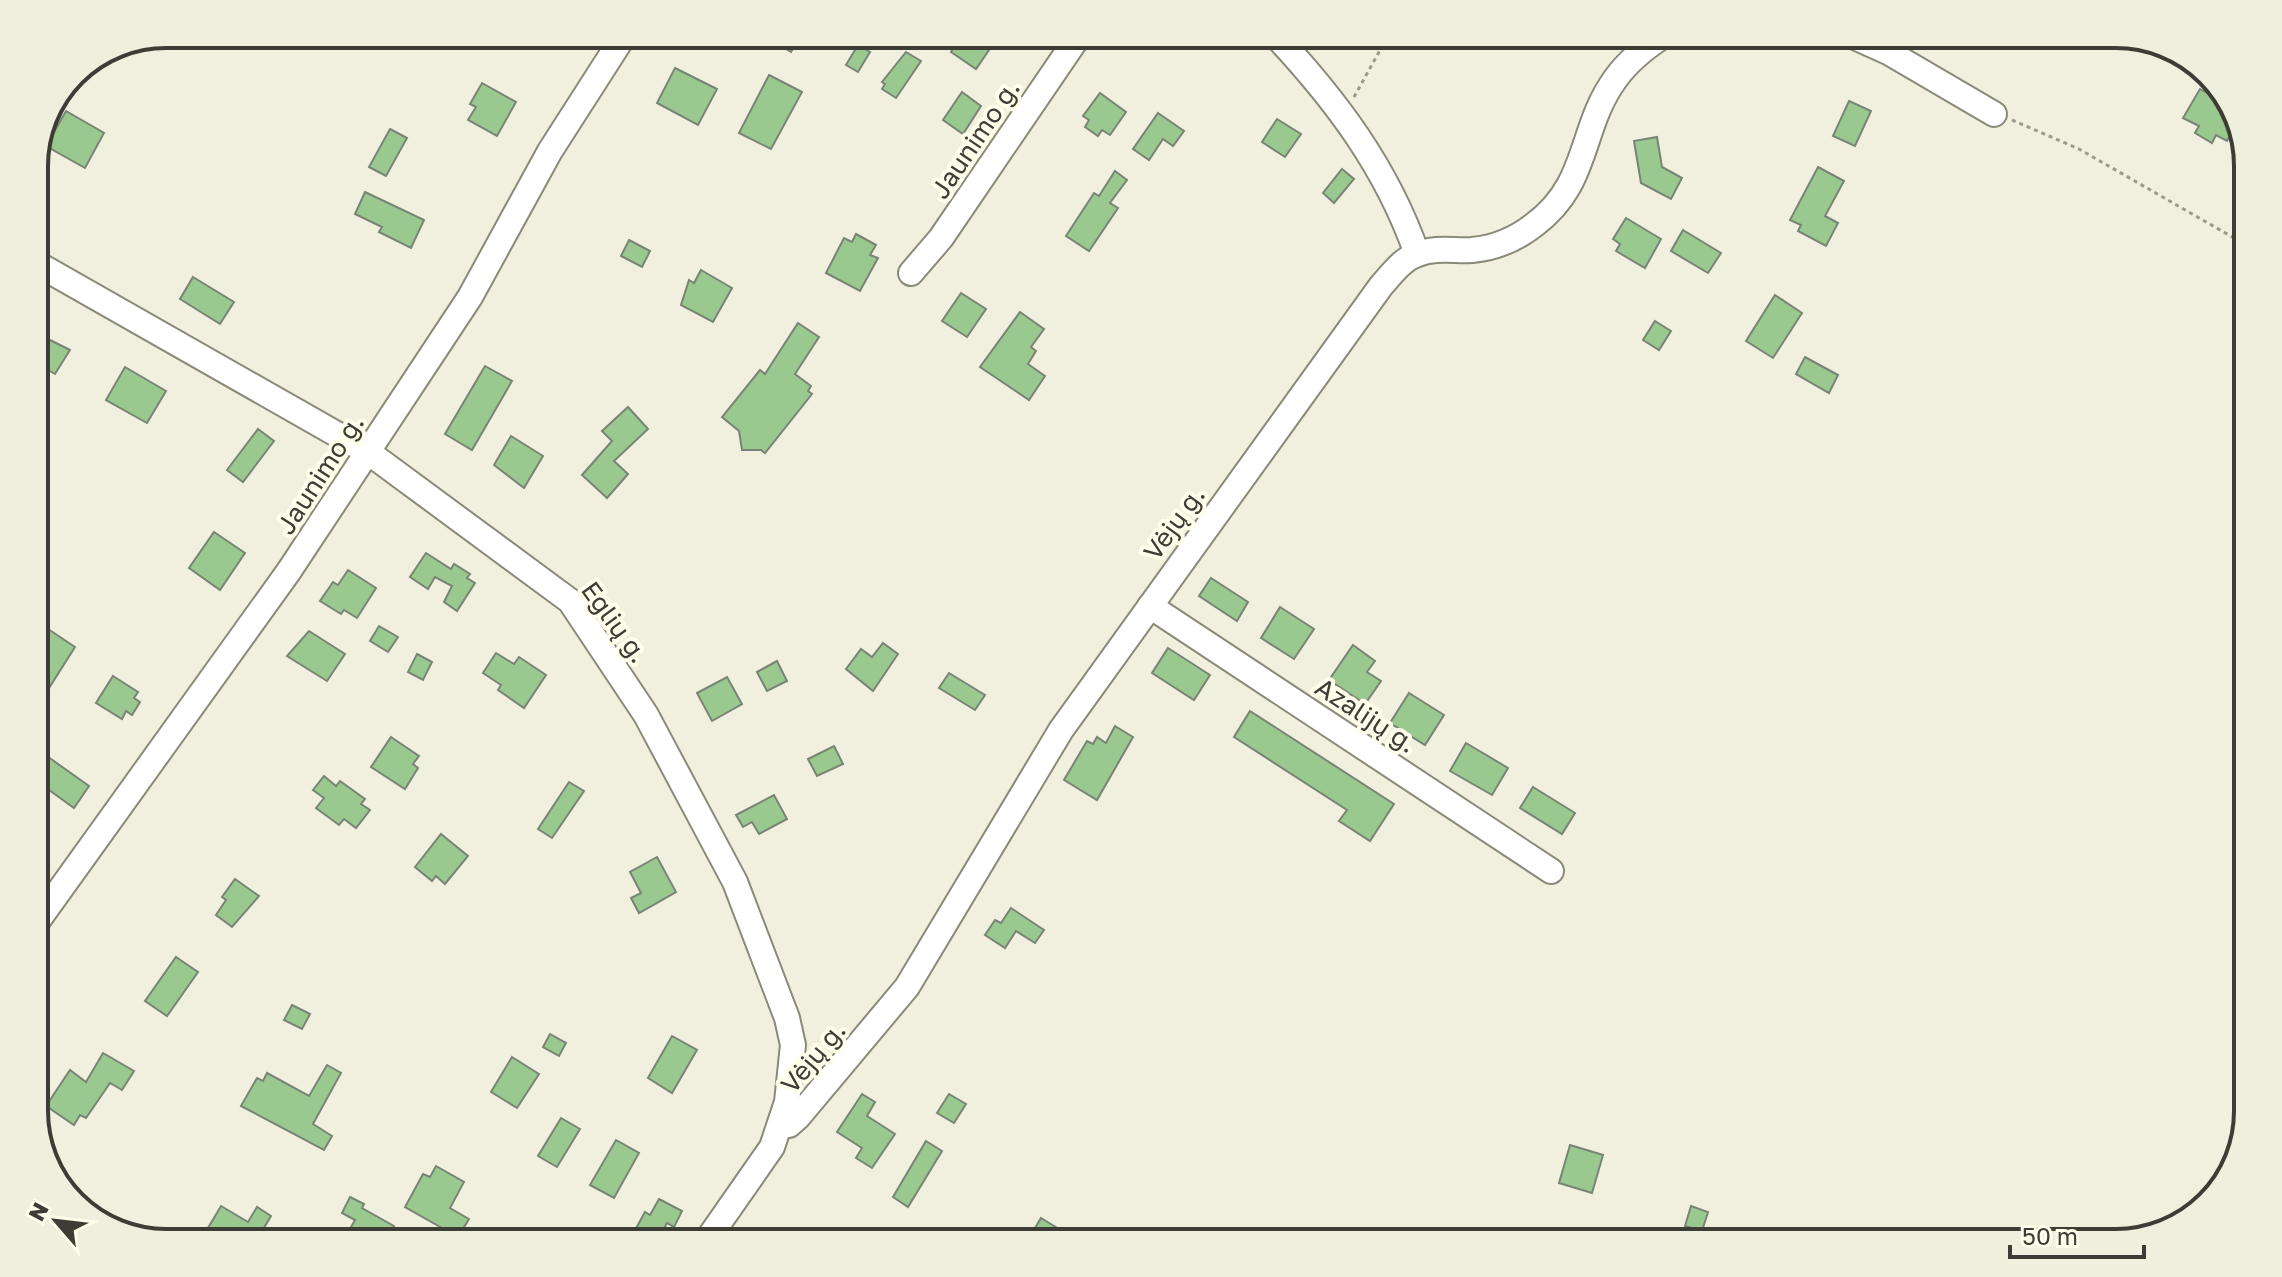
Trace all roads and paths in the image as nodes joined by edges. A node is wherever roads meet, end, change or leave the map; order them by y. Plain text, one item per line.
1 (616, 48) edge
2 (1070, 48) edge
3 (1286, 48) edge
4 (1381, 48) edge
5 (1648, 48) edge
6 (1879, 48) edge
7 (1345, 114) junction
8 (1994, 114) joint
9 (2234, 238) edge
10 (1417, 254) junction
11 (48, 270) edge
12 (911, 273) dead end
13 (368, 452) junction
14 (1150, 606) junction
15 (1551, 871) dead end
16 (48, 907) edge
17 (781, 1124) junction
18 (715, 1229) edge

1 - 13 street, Jaunimo g.
2 - 12 street, Jaunimo g.
3 - 7 street
4 - 7 path
5 - 10 street
6 - 8 street
7 - 10 street
8 - 9 path
10 - 14 street, Vėjų g.
11 - 13 street, Eglių g.
13 - 16 street, Jaunimo g.
13 - 17 street, Eglių g.
14 - 15 street, Azalijų g.
14 - 17 street, Vėjų g.
17 - 18 street, Eglių g.

